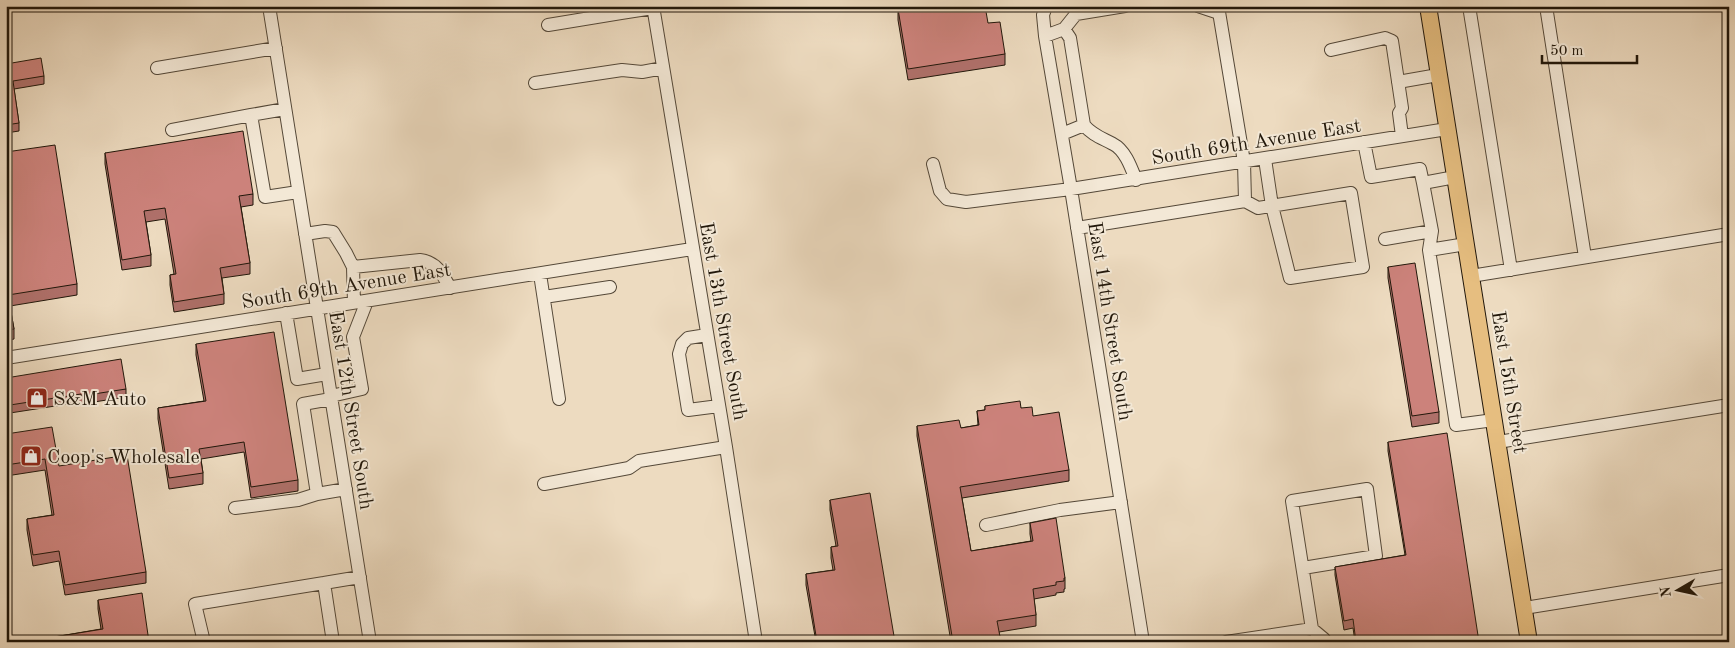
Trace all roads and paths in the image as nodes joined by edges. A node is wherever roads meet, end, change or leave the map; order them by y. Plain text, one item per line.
1 (269, 6) edge
2 (1046, 6) edge
3 (1125, 6) edge
4 (1198, 6) edge
5 (1428, 6) edge
6 (1470, 6) edge
7 (1546, 6) edge
8 (653, 7) edge
9 (621, 9) edge
10 (1218, 10) edge
11 (548, 25) dead end
12 (1064, 30) junction
13 (1045, 36) junction
14 (276, 48) junction
15 (1331, 50) dead end
16 (157, 68) dead end
17 (663, 68) junction
18 (1438, 75) junction
19 (1398, 82) junction
20 (535, 83) dead end
21 (285, 110) junction
22 (251, 115) junction
23 (1084, 125) junction
24 (1447, 129) junction
25 (172, 130) dead end
26 (1062, 134) junction
27 (1402, 136) junction
28 (1364, 142) junction
29 (1265, 159) junction
30 (1244, 162) junction
31 (933, 164) dead end
32 (1455, 177) junction
33 (1136, 180) junction
34 (1423, 183) junction
35 (1071, 189) junction
36 (298, 192) junction
37 (1245, 201) junction
38 (1272, 206) junction
39 (1077, 228) junction
40 (1432, 231) junction
41 (305, 234) junction
42 (1729, 234) edge
43 (1384, 239) dead end
44 (1466, 244) junction
45 (692, 249) junction
46 (1429, 250) junction
47 (1585, 257) junction
48 (353, 267) junction
49 (1511, 270) junction
50 (540, 274) junction
51 (1471, 276) junction
52 (610, 286) dead end
53 (450, 288) junction
54 (544, 297) junction
55 (360, 302) junction
56 (316, 309) junction
57 (286, 313) junction
58 (707, 335) junction
59 (6, 358) edge
60 (327, 374) junction
61 (331, 397) junction
62 (559, 399) dead end
63 (1729, 405) edge
64 (719, 406) junction
65 (1494, 420) junction
66 (1498, 442) junction
67 (726, 447) junction
68 (544, 484) dead end
69 (346, 489) junction
70 (317, 494) junction
71 (1121, 502) junction
72 (235, 508) dead end
73 (986, 525) dead end
74 (1303, 568) junction
75 (1729, 575) edge
76 (360, 577) junction
77 (324, 583) junction
78 (1524, 608) junction
79 (1312, 630) junction
80 (204, 642) edge
81 (333, 642) edge
82 (370, 642) edge
83 (756, 642) edge
84 (1143, 642) edge
85 (1226, 642) edge
86 (1324, 642) edge
87 (1530, 642) edge

1 - 14 street, East 12th Street South
2 - 13 street, East 14th Street South
3 - 12 street
4 - 10 street
5 - 18 main road, East 15th Street
6 - 49 street
7 - 47 street
8 - 9 street
8 - 17 street, East 13th Street South
9 - 11 street
10 - 30 street
12 - 13 street
12 - 23 street
13 - 26 street, East 14th Street South
14 - 16 street
14 - 21 street, East 12th Street South
15 - 19 street
17 - 20 street
17 - 45 street, East 13th Street South
18 - 19 street
18 - 24 main road, East 15th Street
19 - 27 street
21 - 22 street
21 - 36 street, East 12th Street South
22 - 25 street
22 - 36 street
23 - 26 street
23 - 33 street
24 - 27 street, South 69th Avenue East
24 - 32 main road, East 15th Street
26 - 35 street, East 14th Street South
27 - 28 street, South 69th Avenue East
28 - 29 street, South 69th Avenue East
28 - 34 street
29 - 30 street, South 69th Avenue East
29 - 38 street
30 - 33 street, South 69th Avenue East
30 - 37 street
31 - 35 street, South 69th Avenue East
32 - 34 street
32 - 44 main road, East 15th Street
33 - 35 street, South 69th Avenue East
34 - 40 street
35 - 39 street, East 14th Street South
36 - 41 street, East 12th Street South
37 - 38 street
37 - 39 street
38 - 38 street
39 - 71 street, East 14th Street South
40 - 43 street
40 - 46 street
41 - 48 street
41 - 56 street, East 12th Street South
42 - 47 street
44 - 46 street
44 - 51 main road, East 15th Street
45 - 50 street, South 69th Avenue East
45 - 58 street, East 13th Street South
46 - 65 street
47 - 49 street
48 - 53 street
48 - 55 street
49 - 51 street
50 - 53 street, South 69th Avenue East
50 - 54 street
51 - 65 main road, East 15th Street
52 - 54 street
53 - 55 street, South 69th Avenue East
54 - 62 street
55 - 56 street, South 69th Avenue East
55 - 61 street
56 - 57 street, South 69th Avenue East
56 - 60 street, East 12th Street South
57 - 59 street, South 69th Avenue East
57 - 60 street
58 - 64 street, East 13th Street South
58 - 64 street
60 - 61 street, East 12th Street South
61 - 69 street, East 12th Street South
61 - 70 street
63 - 66 street
64 - 67 street, East 13th Street South
65 - 66 main road, East 15th Street
66 - 78 main road, East 15th Street
67 - 68 street
67 - 83 street, East 13th Street South
69 - 70 street
69 - 76 street, East 12th Street South
70 - 72 street
71 - 73 street
71 - 84 street, East 14th Street South
74 - 74 street
74 - 79 street
75 - 78 street
76 - 77 street
76 - 82 street, East 12th Street South
77 - 80 street
77 - 81 street
78 - 87 main road, East 15th Street
79 - 85 street
79 - 86 street

